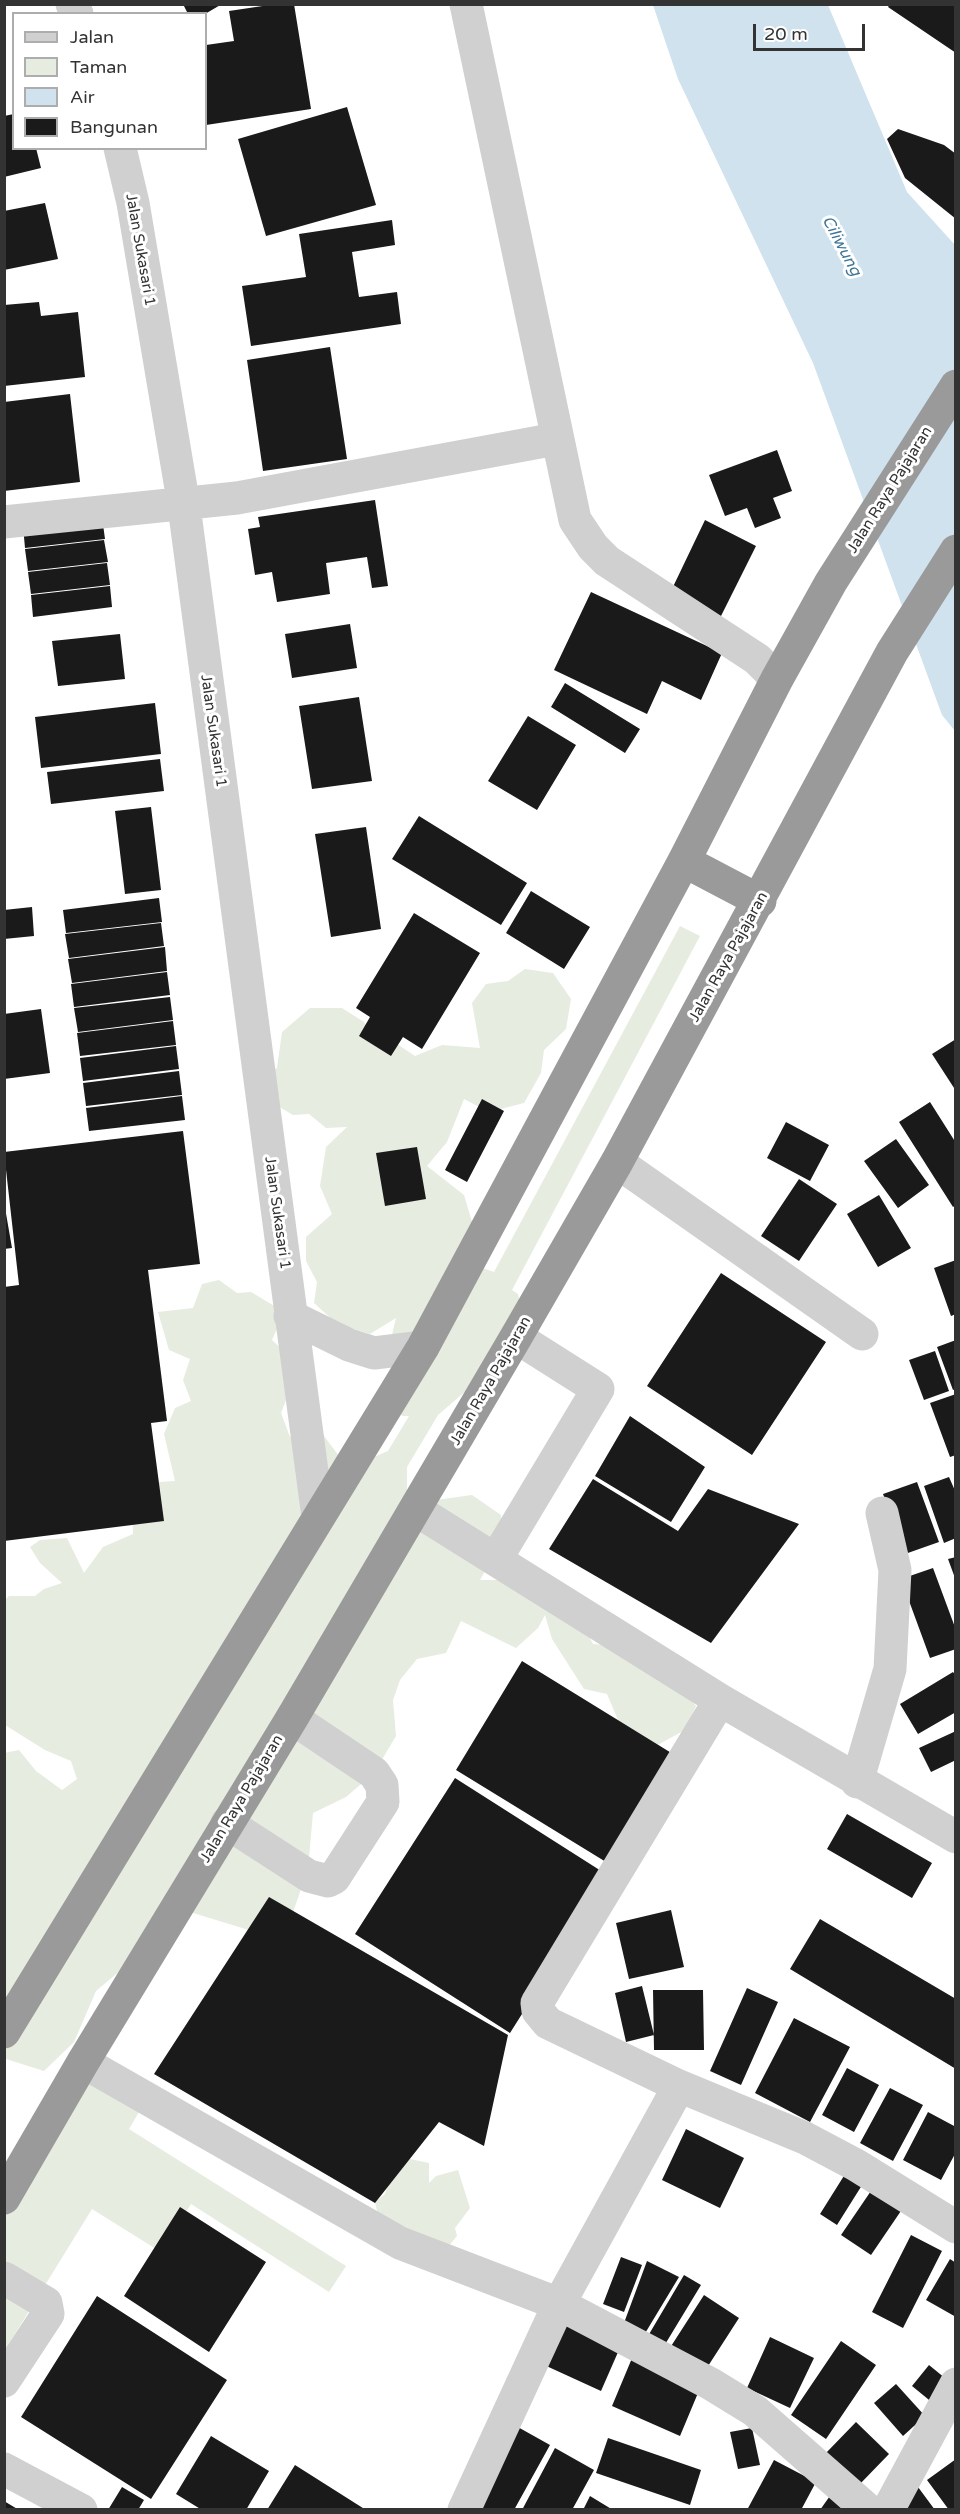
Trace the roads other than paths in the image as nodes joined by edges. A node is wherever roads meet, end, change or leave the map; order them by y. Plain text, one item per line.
1 (466, 4) edge
2 (120, 150) edge
3 (956, 386) edge
4 (556, 439) junction
5 (184, 506) junction
6 (4, 522) edge
7 (956, 551) edge
8 (777, 679) junction
9 (684, 861) junction
10 (760, 901) junction
11 (617, 1162) junction
12 (290, 1316) junction
13 (862, 1334) dead end
14 (516, 1337) junction
15 (423, 1347) junction
16 (416, 1510) junction
17 (882, 1513) dead end
18 (318, 1517) junction
19 (496, 1559) junction
20 (720, 1700) junction
21 (292, 1718) junction
22 (857, 1782) junction
23 (227, 1823) junction
24 (956, 1837) edge
25 (4, 2032) edge
26 (83, 2062) junction
27 (679, 2086) junction
28 (4, 2198) edge
29 (956, 2227) edge
30 (4, 2277) edge
31 (559, 2304) junction
32 (4, 2381) edge
33 (956, 2384) edge
34 (4, 2469) edge
35 (81, 2510) edge
36 (464, 2510) edge
37 (868, 2510) edge
38 (888, 2510) edge

1 - 4 street
2 - 5 street, Jalan Sukasari 1
3 - 8 highway, Jalan Raya Pajajaran
4 - 5 street
4 - 8 street
5 - 6 street
5 - 12 street, Jalan Sukasari 1
7 - 10 highway, Jalan Raya Pajajaran
8 - 9 highway, Jalan Raya Pajajaran
9 - 10 highway
9 - 15 highway, Jalan Raya Pajajaran
10 - 11 highway, Jalan Raya Pajajaran
11 - 13 street
11 - 14 highway, Jalan Raya Pajajaran
12 - 15 street
12 - 18 street, Jalan Sukasari 1
14 - 16 highway, Jalan Raya Pajajaran
14 - 19 street
15 - 18 highway, Jalan Raya Pajajaran
16 - 19 street
16 - 21 highway, Jalan Raya Pajajaran
17 - 22 street
18 - 25 highway, Jalan Raya Pajajaran
19 - 20 street
20 - 22 street
20 - 27 street
21 - 23 highway, Jalan Raya Pajajaran
21 - 23 street
22 - 24 street
23 - 26 highway, Jalan Raya Pajajaran
26 - 28 highway, Jalan Raya Pajajaran
26 - 31 street
27 - 29 street
27 - 31 street
30 - 32 street
31 - 36 street
31 - 37 street
33 - 38 street
34 - 35 street

